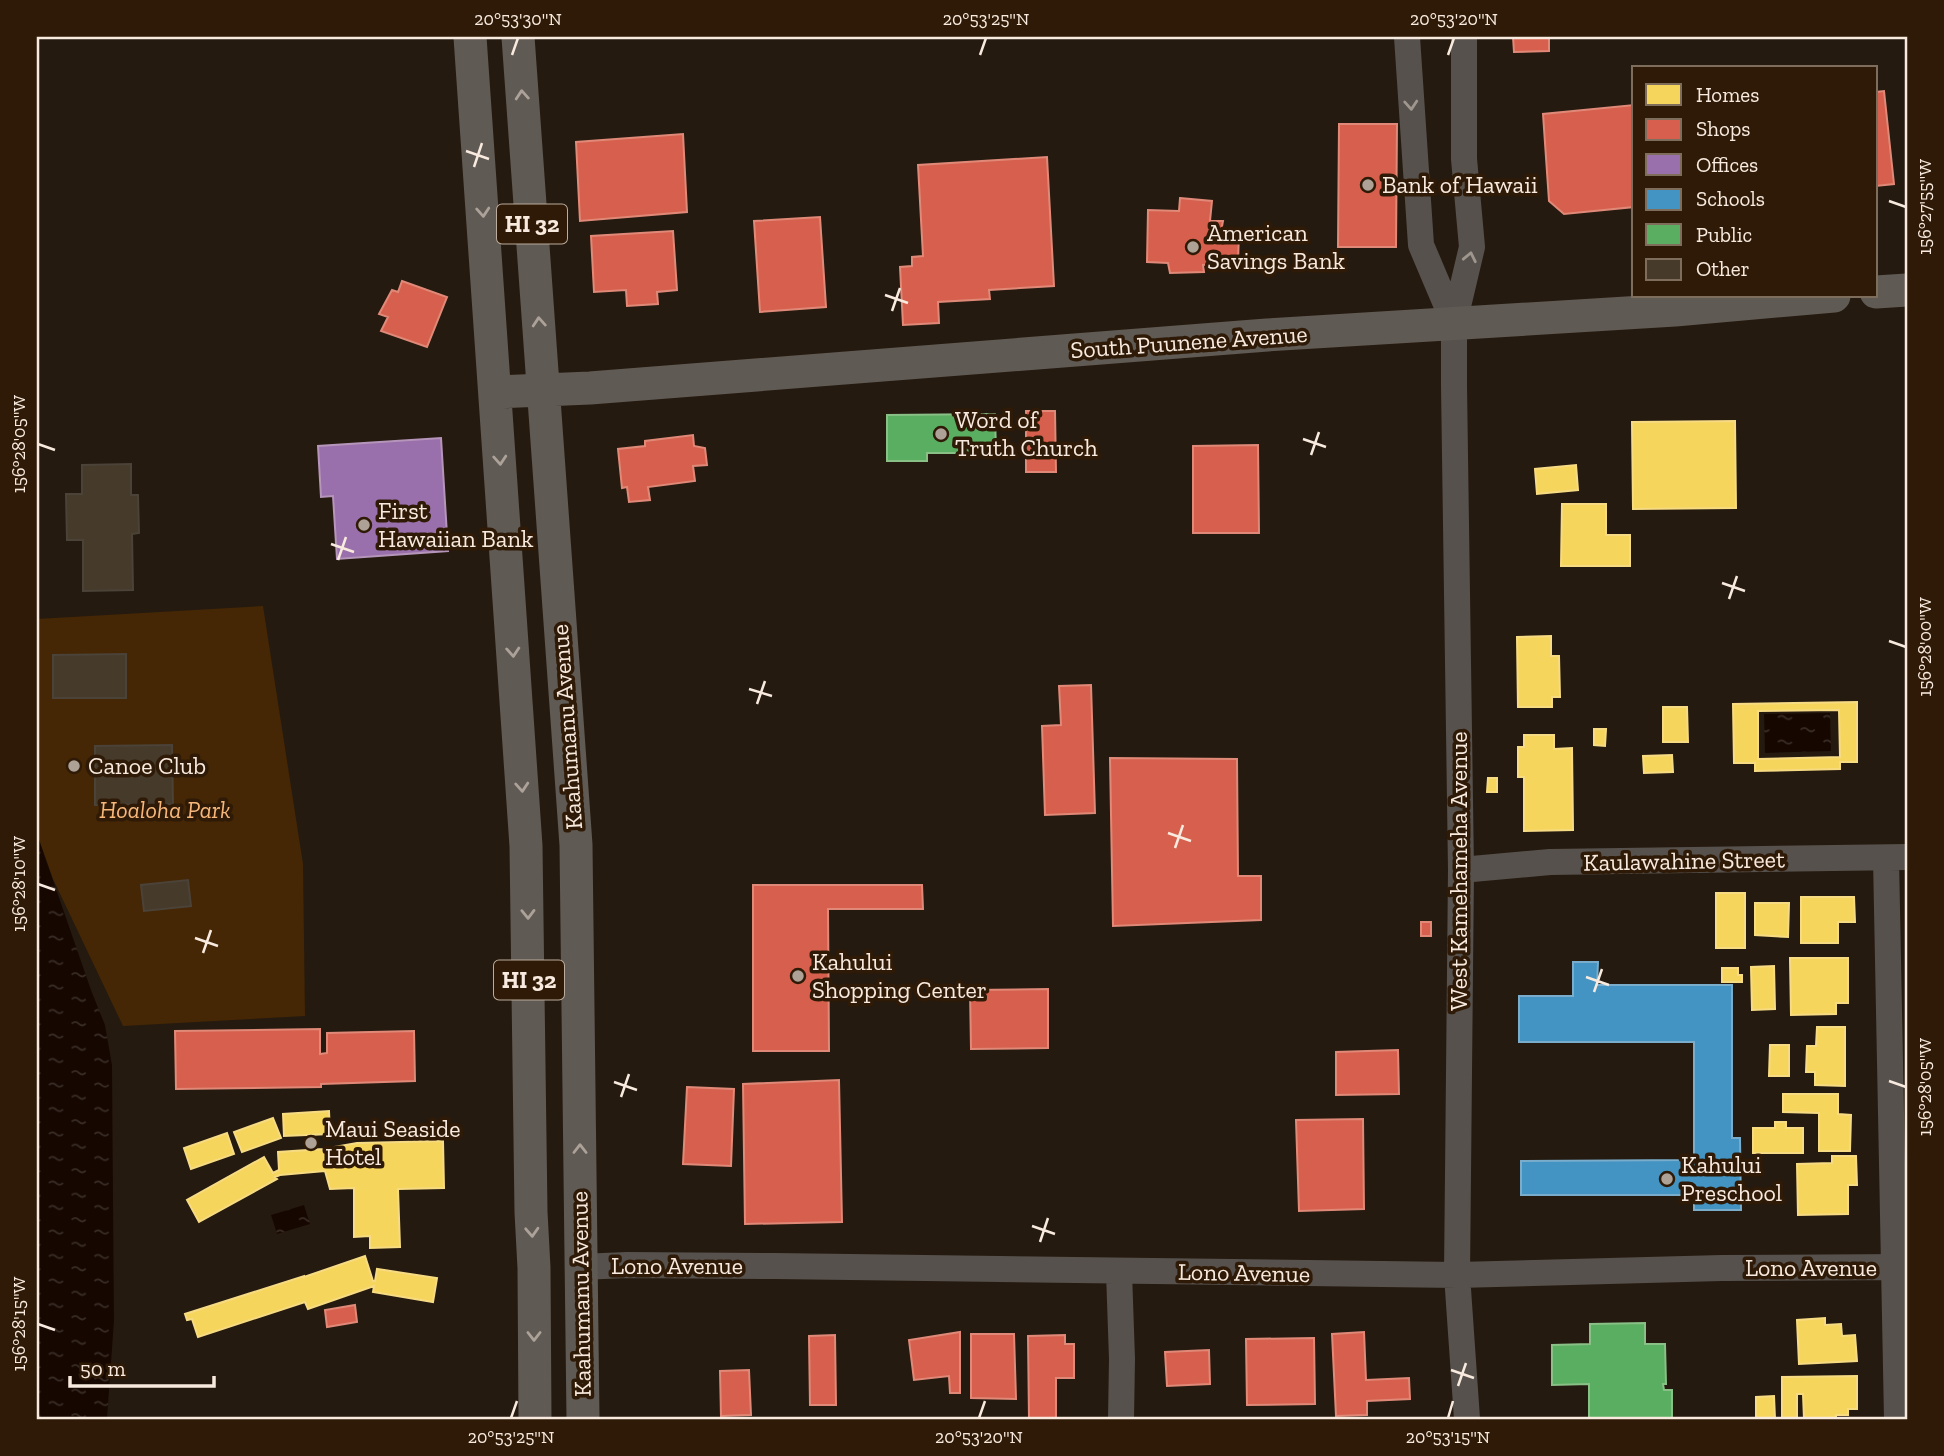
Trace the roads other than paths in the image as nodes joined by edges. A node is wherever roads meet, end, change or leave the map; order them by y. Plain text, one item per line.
1 (470, 37) edge
2 (518, 37) edge
3 (1407, 37) edge
4 (1464, 37) edge
5 (1907, 290) edge
6 (1878, 292) edge
7 (1811, 298) edge
8 (1454, 323) junction
9 (544, 390) junction
10 (496, 392) junction
11 (576, 845) junction
12 (526, 846) junction
13 (1897, 857) edge
14 (1461, 870) junction
15 (580, 1267) junction
16 (1901, 1267) edge
17 (534, 1268) junction
18 (1119, 1272) junction
19 (1457, 1275) junction
20 (535, 1419) edge
21 (583, 1419) edge
22 (1121, 1419) edge
23 (1467, 1419) edge
24 (1897, 1419) edge

1 -> 10 main road, Kaahumanu Avenue / HI 32
9 -> 2 main road, Kaahumanu Avenue / HI 32
3 -> 8 street
8 -> 4 street
5 - 6 main road
7 - 8 main road, South Puunene Avenue
8 - 9 main road, South Puunene Avenue
8 - 14 street, West Kamehameha Avenue
9 - 10 main road, South Puunene Avenue
9 - 11 main road, Kaahumanu Avenue / HI 32
10 -> 12 main road, Kaahumanu Avenue / HI 32
11 - 12 main road
15 -> 11 main road, Kaahumanu Avenue / HI 32
12 -> 17 main road, Kaahumanu Avenue / HI 32
13 - 14 street, Kaulawahine Street
13 - 16 street
14 - 19 street, West Kamehameha Avenue
15 - 17 main road
15 - 18 street, Lono Avenue
15 - 21 main road, Kaahumanu Avenue / HI 32
16 - 19 street, Lono Avenue
16 - 24 street
17 -> 20 main road, Kaahumanu Avenue / HI 32
18 - 19 street, Lono Avenue
18 - 22 street
19 - 23 street, West Kamehameha Avenue

